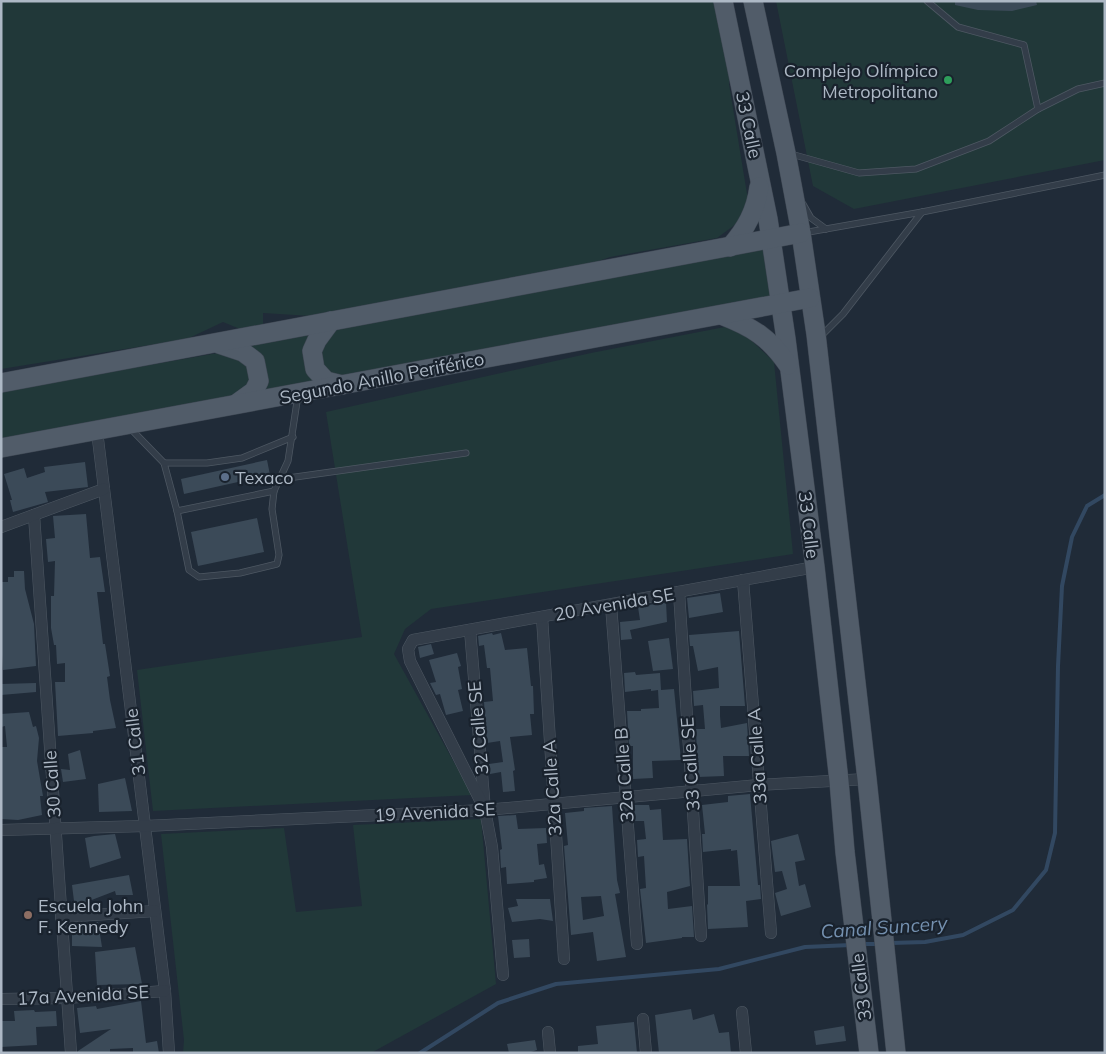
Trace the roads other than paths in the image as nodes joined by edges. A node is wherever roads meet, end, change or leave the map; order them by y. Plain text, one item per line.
1 (723, 1) edge
2 (753, 1) edge
3 (928, 1) edge
4 (1105, 83) edge
5 (1038, 109) junction
6 (786, 153) junction
7 (1105, 175) edge
8 (760, 180) junction
9 (792, 184) junction
10 (922, 212) junction
11 (826, 229) junction
12 (801, 233) junction
13 (771, 239) junction
14 (730, 247) junction
15 (810, 298) junction
16 (772, 305) junction
17 (721, 314) junction
18 (331, 321) junction
19 (816, 341) junction
20 (217, 343) junction
21 (790, 367) junction
22 (1, 383) edge
23 (343, 385) junction
24 (298, 393) junction
25 (235, 405) junction
26 (126, 425) junction
27 (97, 430) junction
28 (293, 437) junction
29 (1, 448) edge
30 (466, 453) dead end
31 (164, 463) junction
32 (280, 479) junction
33 (104, 489) junction
34 (274, 491) junction
35 (177, 510) junction
36 (34, 515) junction
37 (1, 527) edge
38 (815, 567) junction
39 (743, 580) junction
40 (679, 592) junction
41 (611, 605) junction
42 (542, 617) junction
43 (470, 630) junction
44 (867, 779) junction
45 (840, 781) junction
46 (759, 785) junction
47 (692, 790) junction
48 (625, 796) junction
49 (553, 803) junction
50 (485, 810) junction
51 (145, 826) junction
52 (55, 828) junction
53 (1, 830) edge
54 (155, 911) junction
55 (61, 917) junction
56 (771, 933) dead end
57 (701, 936) dead end
58 (637, 944) dead end
59 (564, 960) dead end
60 (504, 975) dead end
61 (165, 991) junction
62 (66, 998) junction
63 (1, 999) edge
64 (742, 1012) dead end
65 (643, 1019) dead end
66 (548, 1032) dead end
67 (70, 1053) edge
68 (169, 1053) edge
69 (550, 1053) edge
70 (646, 1053) edge
71 (746, 1053) edge
72 (869, 1053) edge
73 (896, 1053) edge

1 - 8 main road, 33 Calle
2 - 6 main road, 33 Calle
3 - 5 lane
4 - 5 lane
5 - 6 lane
6 - 9 main road, 33 Calle
7 - 10 lane
8 - 13 main road, 33 Calle
8 - 14 main road
9 - 11 lane
9 - 12 main road, 33 Calle
10 - 11 lane
10 - 19 lane
11 - 12 lane
12 - 13 main road
12 - 15 main road, 33 Calle
13 - 14 main road
13 - 16 main road, 33 Calle
14 - 18 main road
15 - 16 main road, Segundo Anillo Periférico
15 - 19 main road, 33 Calle
16 - 17 main road, Segundo Anillo Periférico
16 - 21 main road, 33 Calle
17 - 21 main road
17 - 23 main road, Segundo Anillo Periférico
18 - 20 main road
18 - 23 main road
19 - 44 main road, 33 Calle
20 - 22 main road
20 - 25 main road
21 - 38 main road, 33 Calle
23 - 24 main road, Segundo Anillo Periférico
24 - 25 main road, Segundo Anillo Periférico
24 - 28 lane
25 - 26 main road, Segundo Anillo Periférico
26 - 27 main road, Segundo Anillo Periférico
26 - 31 lane
27 - 29 main road, Segundo Anillo Periférico
27 - 33 street, 31 Calle
28 - 31 lane
28 - 32 lane
30 - 32 lane
31 - 35 lane
32 - 34 lane
33 - 36 street
33 - 51 street, 31 Calle
34 - 35 lane
34 - 35 lane
36 - 37 street
36 - 52 street, 30 Calle
38 - 39 street, 20 Avenida SE
38 - 45 main road, 33 Calle
39 - 40 street, 20 Avenida SE
39 - 46 street, 33a Calle A
40 - 41 street, 20 Avenida SE
40 - 47 street, 33 Calle SE
41 - 42 street, 20 Avenida SE
41 - 48 street, 32a Calle B
42 - 43 street, 20 Avenida SE
42 - 49 street, 32a Calle A
43 - 50 street, 32 Calle SE
43 - 50 street, 20 Avenida SE
44 - 45 street, 19 Avenida SE
44 - 73 main road, 33 Calle
45 - 46 street, 19 Avenida SE
45 - 72 main road, 33 Calle
46 - 47 street, 19 Avenida SE
46 - 56 street, 33a Calle A
47 - 48 street, 19 Avenida SE
47 - 57 street, 33 Calle SE
48 - 49 street, 19 Avenida SE
48 - 58 street, 32a Calle B
49 - 50 street, 19 Avenida SE
49 - 59 street, 32a Calle A
50 - 51 street, 19 Avenida SE
50 - 60 street, 32 Calle SE
51 - 52 street, 19 Avenida SE
51 - 54 street, 31 Calle
52 - 53 street, 19 Avenida SE
52 - 55 street, 30 Calle
54 - 55 street
54 - 61 street, 31 Calle
55 - 62 street, 30 Calle
61 - 62 street, 17a Avenida SE
61 - 68 street, 31 Calle
62 - 63 street, 17a Avenida SE
62 - 67 street, 30 Calle
64 - 71 street
65 - 70 street
66 - 69 street

